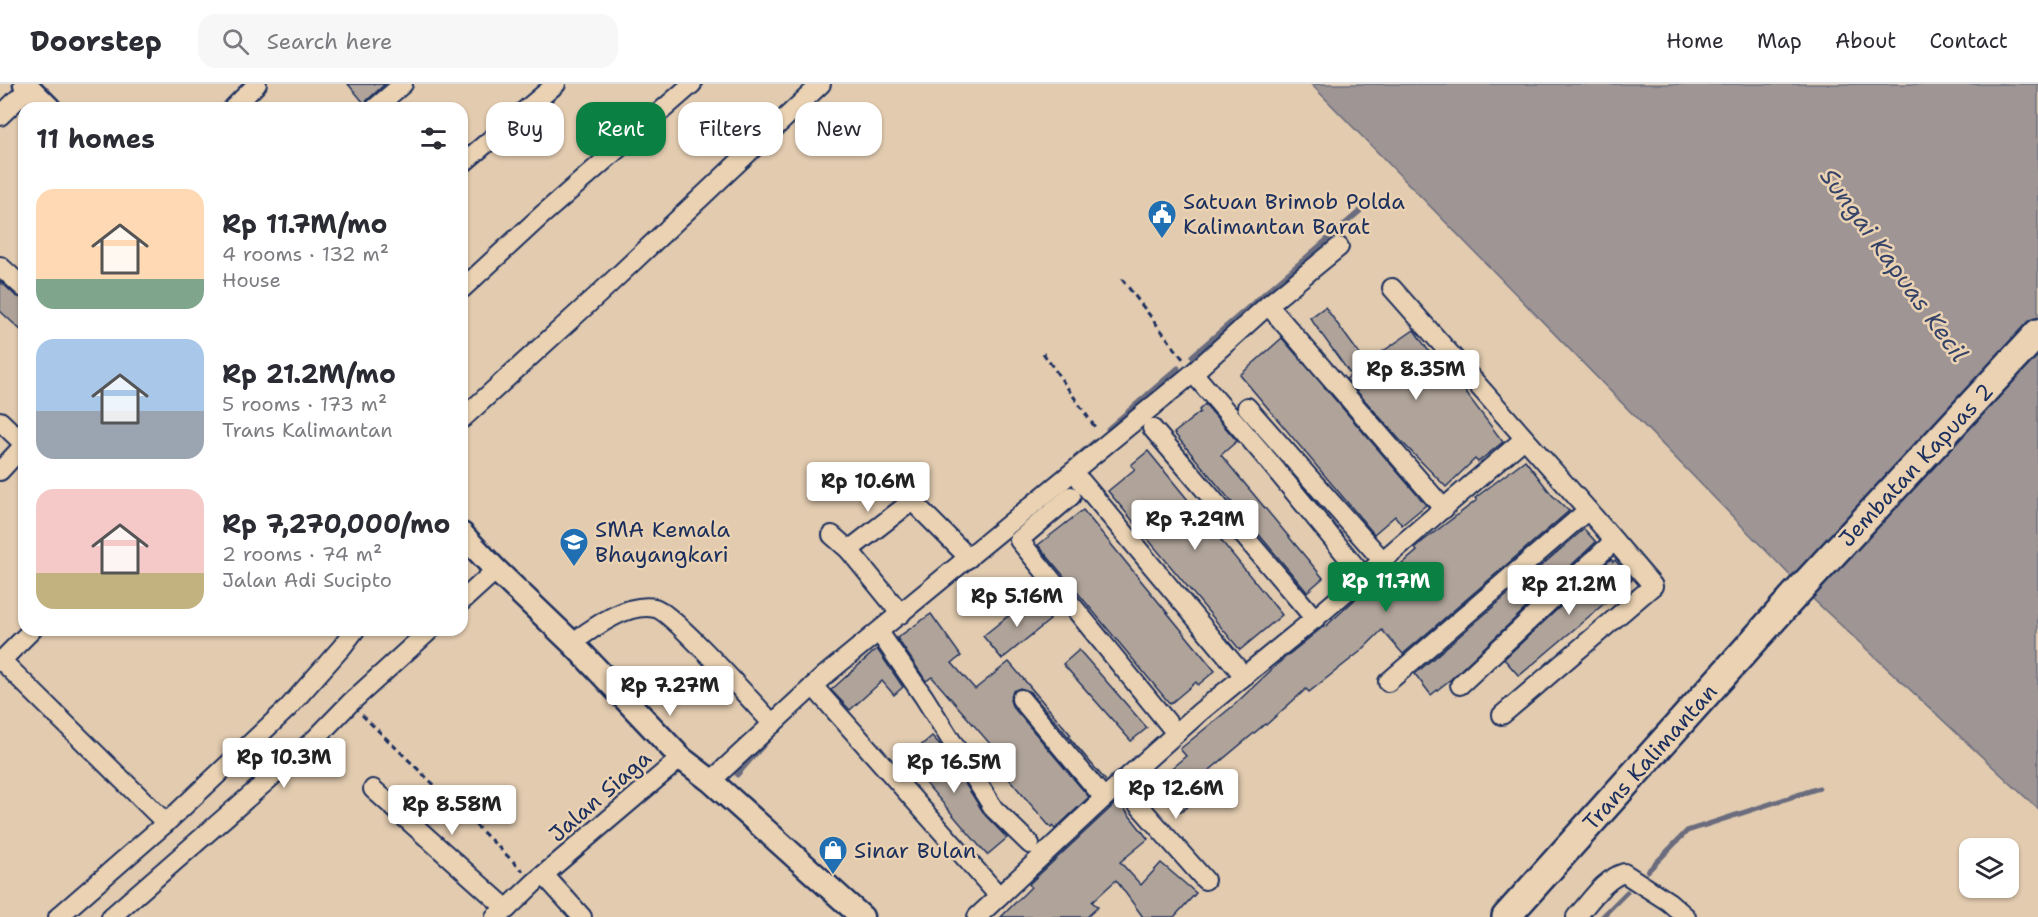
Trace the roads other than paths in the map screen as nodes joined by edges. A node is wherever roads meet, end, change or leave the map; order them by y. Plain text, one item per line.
1 (257, 84) edge
2 (403, 84) edge
3 (556, 84) edge
4 (693, 84) edge
5 (822, 84) edge
6 (37, 92) edge
7 (22, 102) edge
8 (239, 102) edge
9 (382, 102) edge
10 (18, 104) edge
11 (0, 116) edge
12 (468, 159) edge
13 (1339, 247) dead end
14 (0, 266) edge
15 (18, 282) edge
16 (468, 283) edge
17 (1392, 288) dead end
18 (1268, 305) junction
19 (2038, 333) edge
20 (1193, 373) junction
21 (1247, 407) dead end
22 (468, 414) edge
23 (0, 421) edge
24 (1152, 428) dead end
25 (18, 439) edge
26 (1524, 439) junction
27 (18, 452) edge
28 (0, 471) edge
29 (1444, 509) junction
30 (1588, 510) junction
31 (832, 535) dead end
32 (468, 540) edge
33 (1614, 540) junction
34 (849, 550) junction
35 (969, 558) junction
36 (1383, 561) junction
37 (496, 570) junction
38 (1364, 577) junction
39 (468, 596) edge
40 (1794, 596) joint
41 (901, 614) junction
42 (1315, 619) junction
43 (879, 632) junction
44 (26, 636) edge
45 (350, 636) edge
46 (423, 636) edge
47 (572, 643) junction
48 (1, 661) edge
49 (1244, 676) junction
50 (1388, 682) dead end
51 (1460, 685) dead end
52 (813, 686) junction
53 (1021, 699) dead end
54 (1502, 715) dead end
55 (773, 724) junction
56 (1176, 733) junction
57 (681, 758) junction
58 (711, 782) junction
59 (1119, 783) junction
60 (373, 789) dead end
61 (1104, 798) junction
62 (166, 823) junction
63 (1030, 844) dead end
64 (539, 879) junction
65 (1205, 880) dead end
66 (999, 896) junction
67 (501, 913) edge
68 (58, 917) edge
69 (111, 917) edge
70 (582, 917) edge
71 (862, 917) edge
72 (977, 917) edge
73 (1506, 917) edge
74 (1576, 917) edge
75 (1686, 917) edge

1 - 8 street
2 - 9 street
3 - 12 street
4 - 16 street
5 - 22 street
6 - 7 street
10 - 11 street
13 - 18 street
14 - 15 street
17 - 26 street
18 - 20 street
18 - 29 street
19 - 40 highway, Jembatan Kapuas 2
20 - 35 street
20 - 38 street
21 - 36 street
23 - 25 street
24 - 42 street
26 - 29 street
26 - 30 street
27 - 28 street
29 - 36 street
30 - 33 street
30 - 50 street
31 - 34 street
32 - 37 main road
33 - 51 street
33 - 54 street
34 - 35 street
34 - 41 street
35 - 41 street
36 - 38 street
37 - 39 street
37 - 47 main road
38 - 42 street
40 - 73 highway, Trans Kalimantan
41 - 43 street
42 - 49 street
43 - 52 street
43 - 63 street
44 - 48 street
45 - 62 street
46 - 69 street
47 - 55 street
47 - 57 main road
48 - 62 street
49 - 56 street
49 - 56 street
52 - 55 street
52 - 66 street
53 - 61 street
55 - 58 street
56 - 59 street
57 - 58 main road
57 - 64 street, Jalan Siaga
58 - 71 main road
59 - 61 street
59 - 65 street
60 - 67 street
61 - 66 street
62 - 68 street
64 - 67 street, Jalan Siaga
64 - 70 street
66 - 72 street
74 - 75 street

